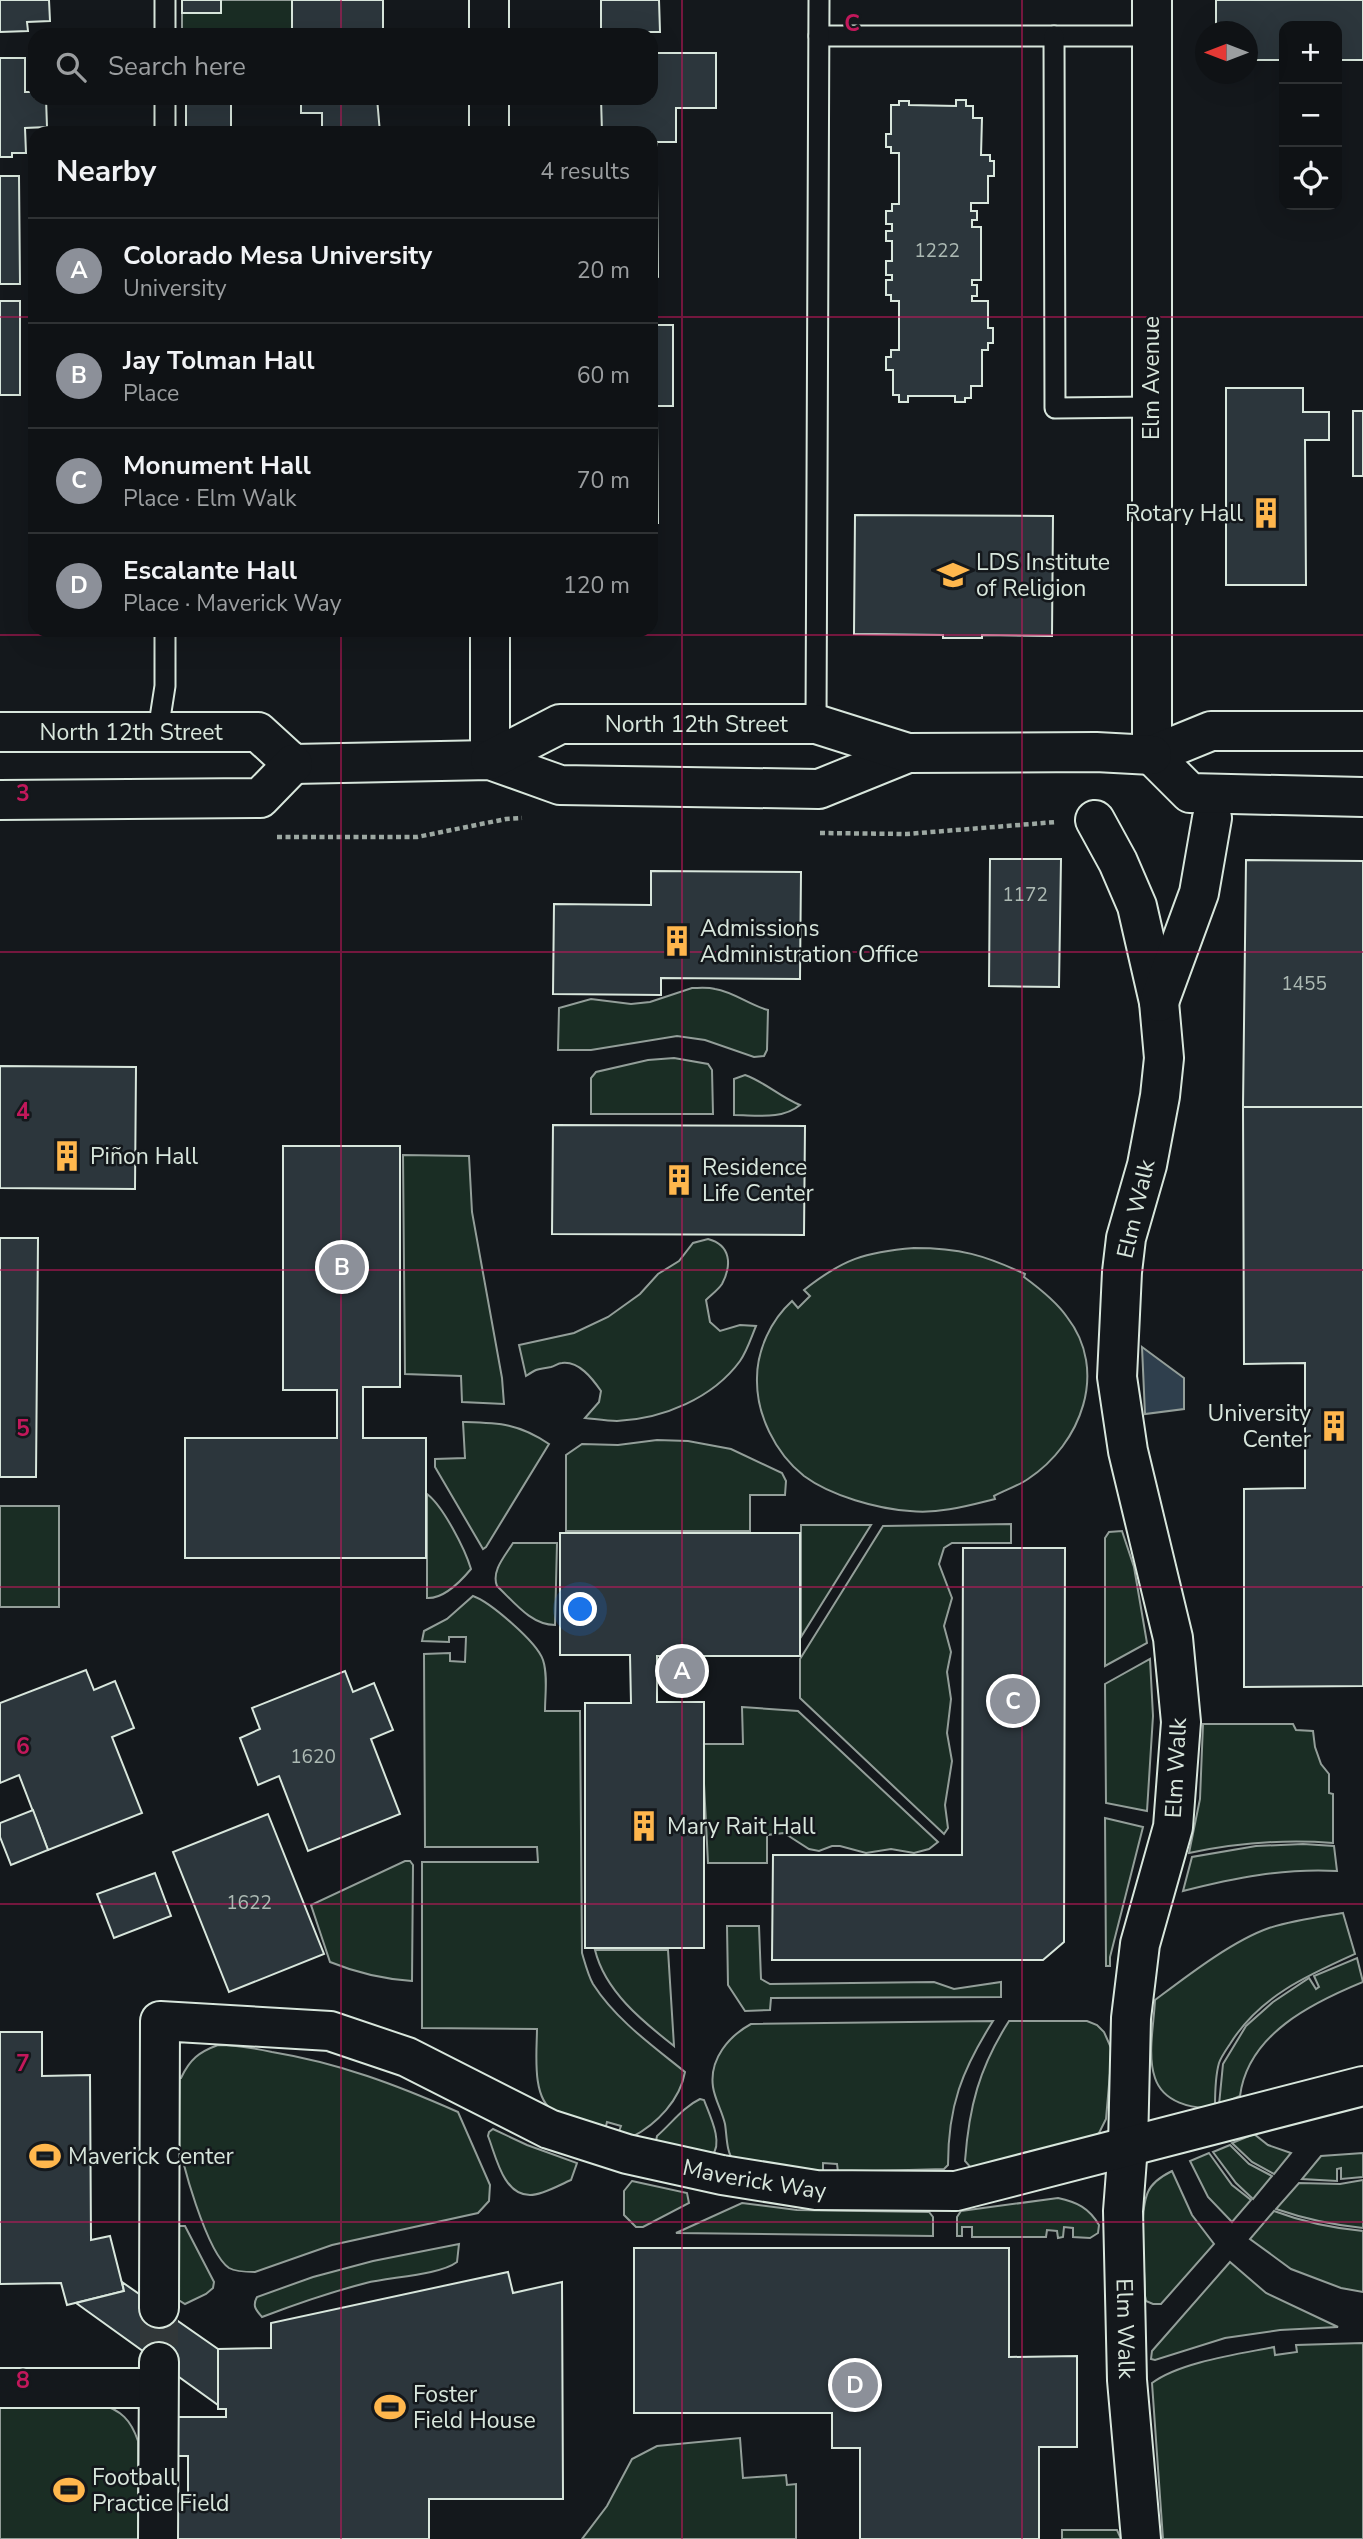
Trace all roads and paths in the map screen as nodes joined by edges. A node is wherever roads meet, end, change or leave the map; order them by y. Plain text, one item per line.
1 (165, 0) edge
2 (489, 0) edge
3 (819, 0) edge
4 (1152, 18) edge
5 (165, 28) edge
6 (489, 28) edge
7 (819, 36) junction
8 (1054, 36) junction
9 (165, 105) edge
10 (489, 105) edge
11 (165, 126) edge
12 (489, 126) edge
13 (1151, 407) junction
14 (165, 637) edge
15 (490, 637) edge
16 (816, 724) junction
17 (158, 731) junction
18 (1363, 731) edge
19 (0, 732) edge
20 (908, 753) junction
21 (1152, 755) junction
22 (490, 760) junction
23 (293, 764) junction
24 (1363, 797) edge
25 (0, 800) edge
26 (534, 818) dead end
27 (1212, 818) dead end
28 (1095, 820) joint
29 (808, 833) dead end
30 (266, 837) dead end
31 (1159, 1002) junction
32 (1363, 2086) edge
33 (1128, 2146) junction
34 (159, 2308) tunnel mouth
35 (0, 2388) edge
36 (158, 2539) edge
37 (1141, 2539) edge

1 - 5 lane
2 - 6 street
3 - 7 lane
4 - 8 lane
4 - 13 street, Elm Avenue
7 - 8 lane
7 - 16 lane
8 - 13 lane
9 - 11 lane
10 - 12 street
13 - 21 street, Elm Avenue
14 - 17 lane
15 - 22 street
16 - 20 street, North 12th Street
16 - 22 street, North 12th Street
17 - 19 street, North 12th Street
17 - 23 street, North 12th Street
18 - 21 street, North 12th Street
20 - 21 street, North 12th Street
20 - 22 street, North 12th Street
21 - 24 street
22 - 23 street, North 12th Street
23 - 25 street
26 - 30 path
27 - 31 street, Elm Walk
28 - 29 path
28 - 31 street, Elm Walk
31 - 33 street, Elm Walk
32 - 33 street, Maverick Way
33 - 34 street, Maverick Way
33 - 37 street, Elm Walk
35 - 36 street

